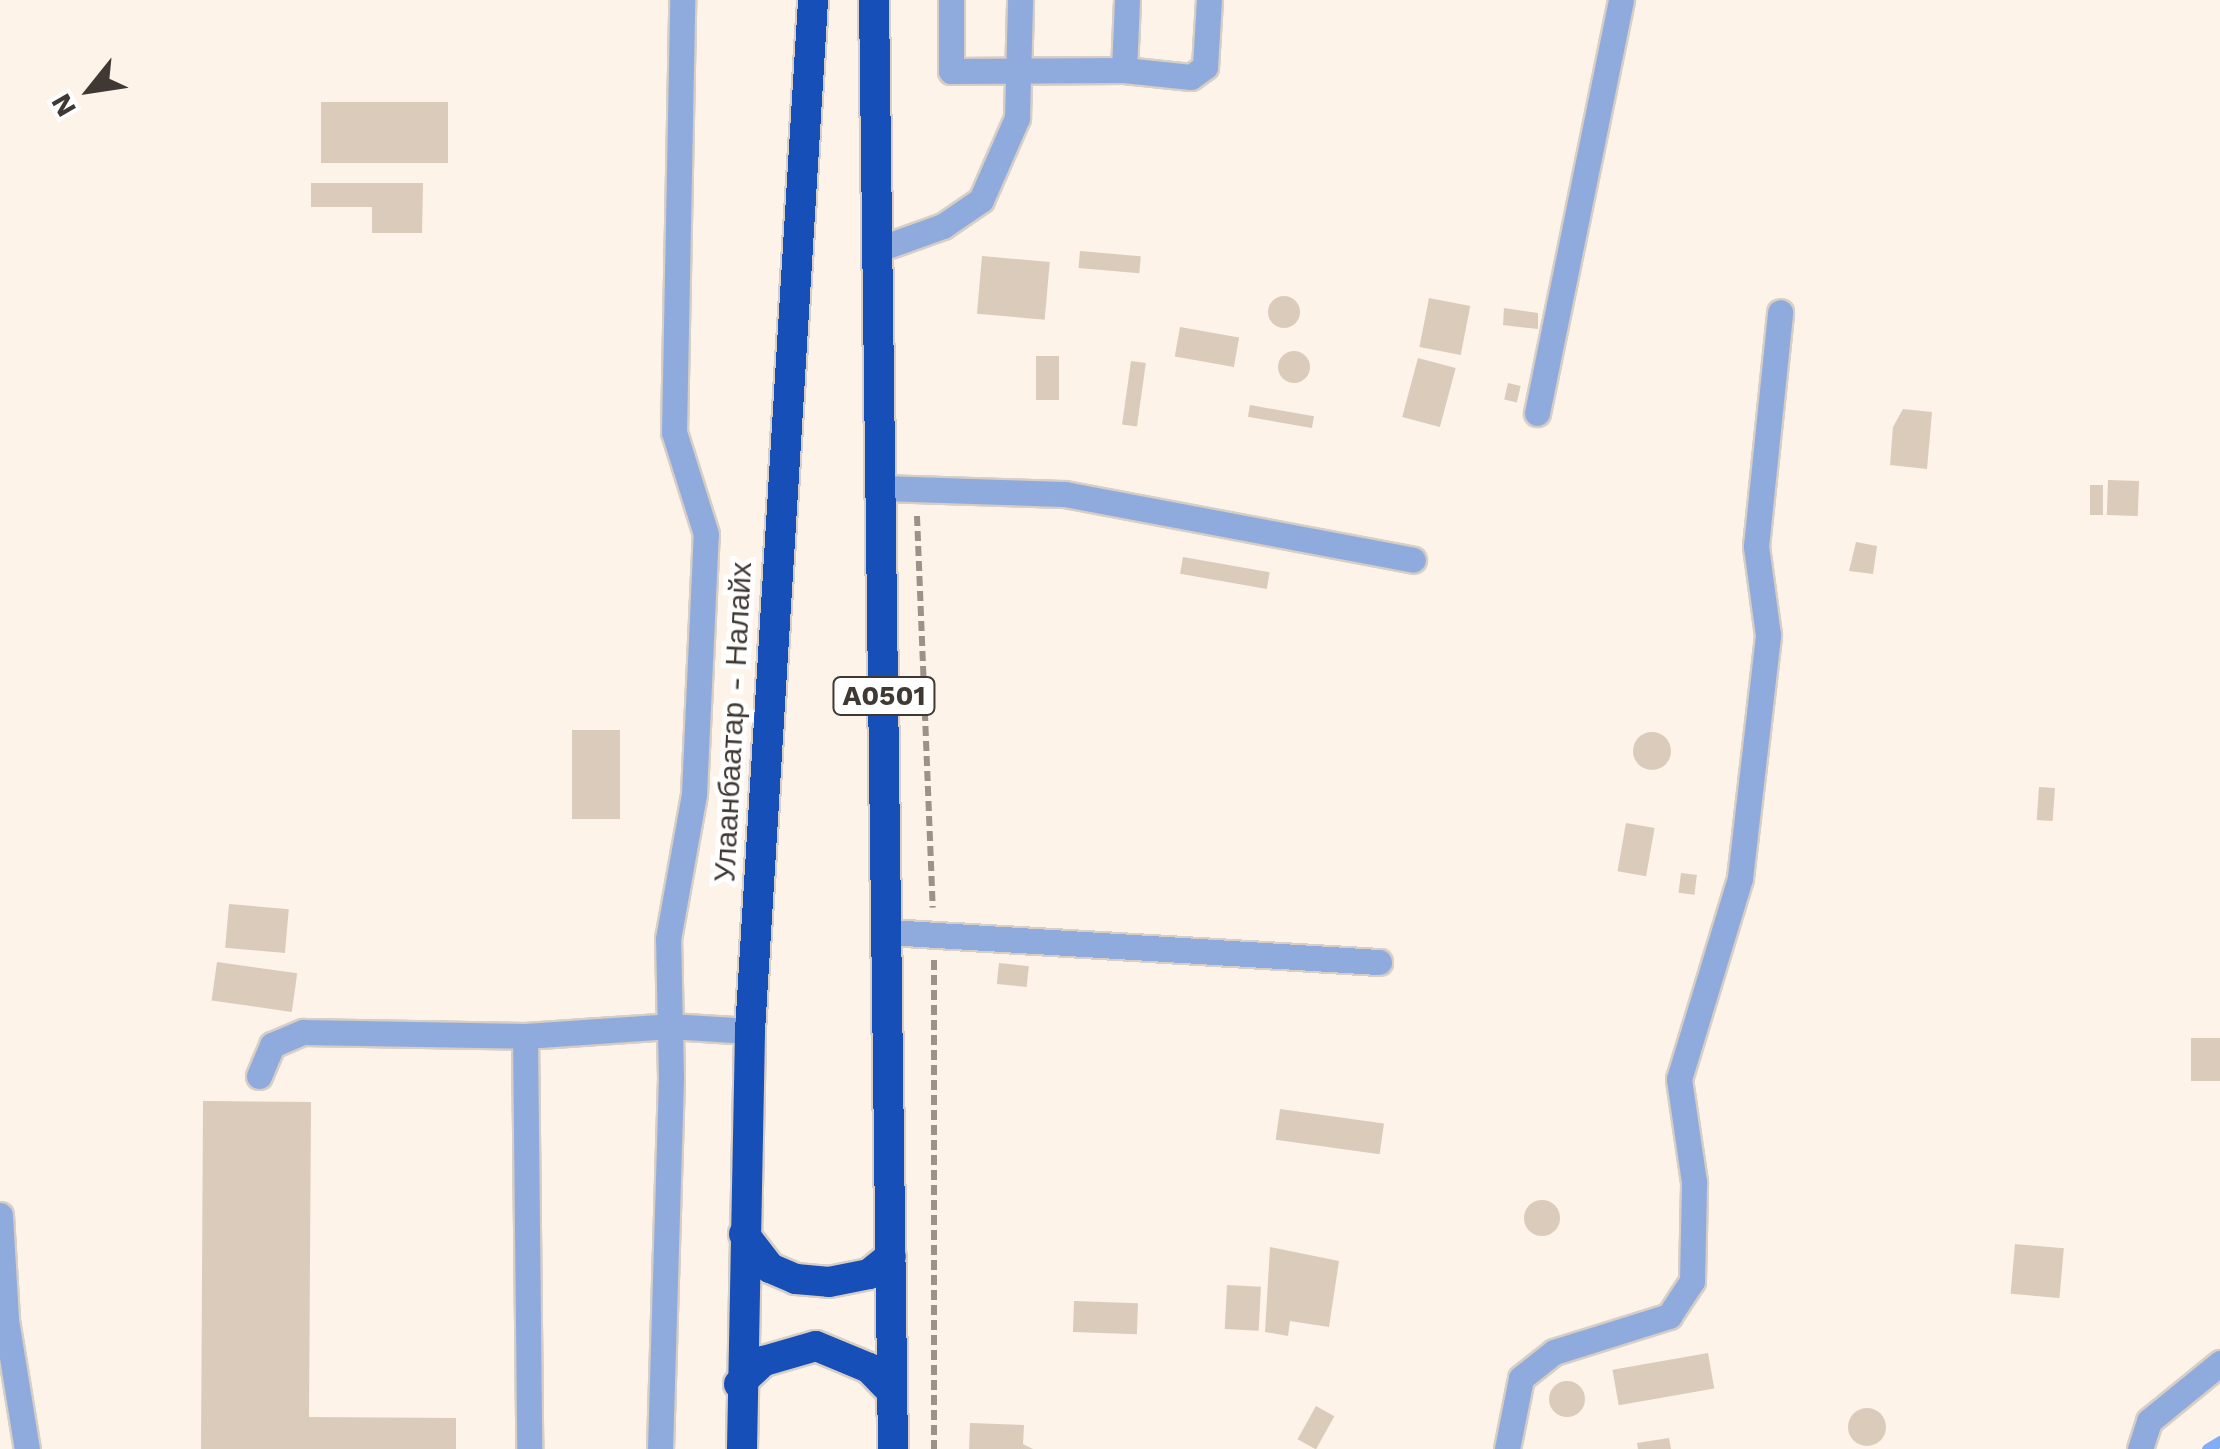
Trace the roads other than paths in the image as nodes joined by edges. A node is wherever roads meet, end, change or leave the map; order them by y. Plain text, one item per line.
1 (682, 0) edge
2 (813, 0) edge
3 (874, 0) edge
4 (950, 0) edge
5 (1020, 0) edge
6 (1128, 0) edge
7 (1210, 0) edge
8 (1621, 0) edge
9 (1023, 70) junction
10 (1124, 70) junction
11 (876, 250) junction
12 (1780, 312) dead end
13 (1538, 413) dead end
14 (880, 488) junction
15 (1413, 560) dead end
16 (888, 932) junction
17 (1379, 962) dead end
18 (670, 1026) junction
19 (750, 1031) junction
20 (525, 1036) junction
21 (259, 1076) dead end
22 (0, 1215) edge
23 (744, 1234) junction
24 (891, 1256) junction
25 (2220, 1363) edge
26 (740, 1384) junction
27 (891, 1391) junction
28 (27, 1449) edge
29 (529, 1449) edge
30 (660, 1449) edge
31 (742, 1449) edge
32 (893, 1449) edge
33 (1506, 1449) edge
34 (2140, 1449) edge

1 - 18 street
2 - 19 highway, Улаанбаатар - Налайх
3 - 11 highway, A0501
4 - 9 street
5 - 9 street
6 - 10 street
7 - 10 street
8 - 13 street
9 - 10 street
9 - 11 street
11 - 14 highway, A0501
12 - 33 street
14 - 15 street
14 - 16 highway, A0501
16 - 17 street
16 - 24 highway, A0501
18 - 19 street
18 - 20 street
18 - 30 street
19 - 23 highway, Улаанбаатар - Налайх
20 - 21 street
20 - 29 street
22 - 28 street
23 - 24 highway
23 - 26 highway, Улаанбаатар - Налайх
24 - 27 highway, A0501
25 - 34 street
26 - 27 highway
26 - 31 highway, Улаанбаатар - Налайх
27 - 32 highway, A0501

